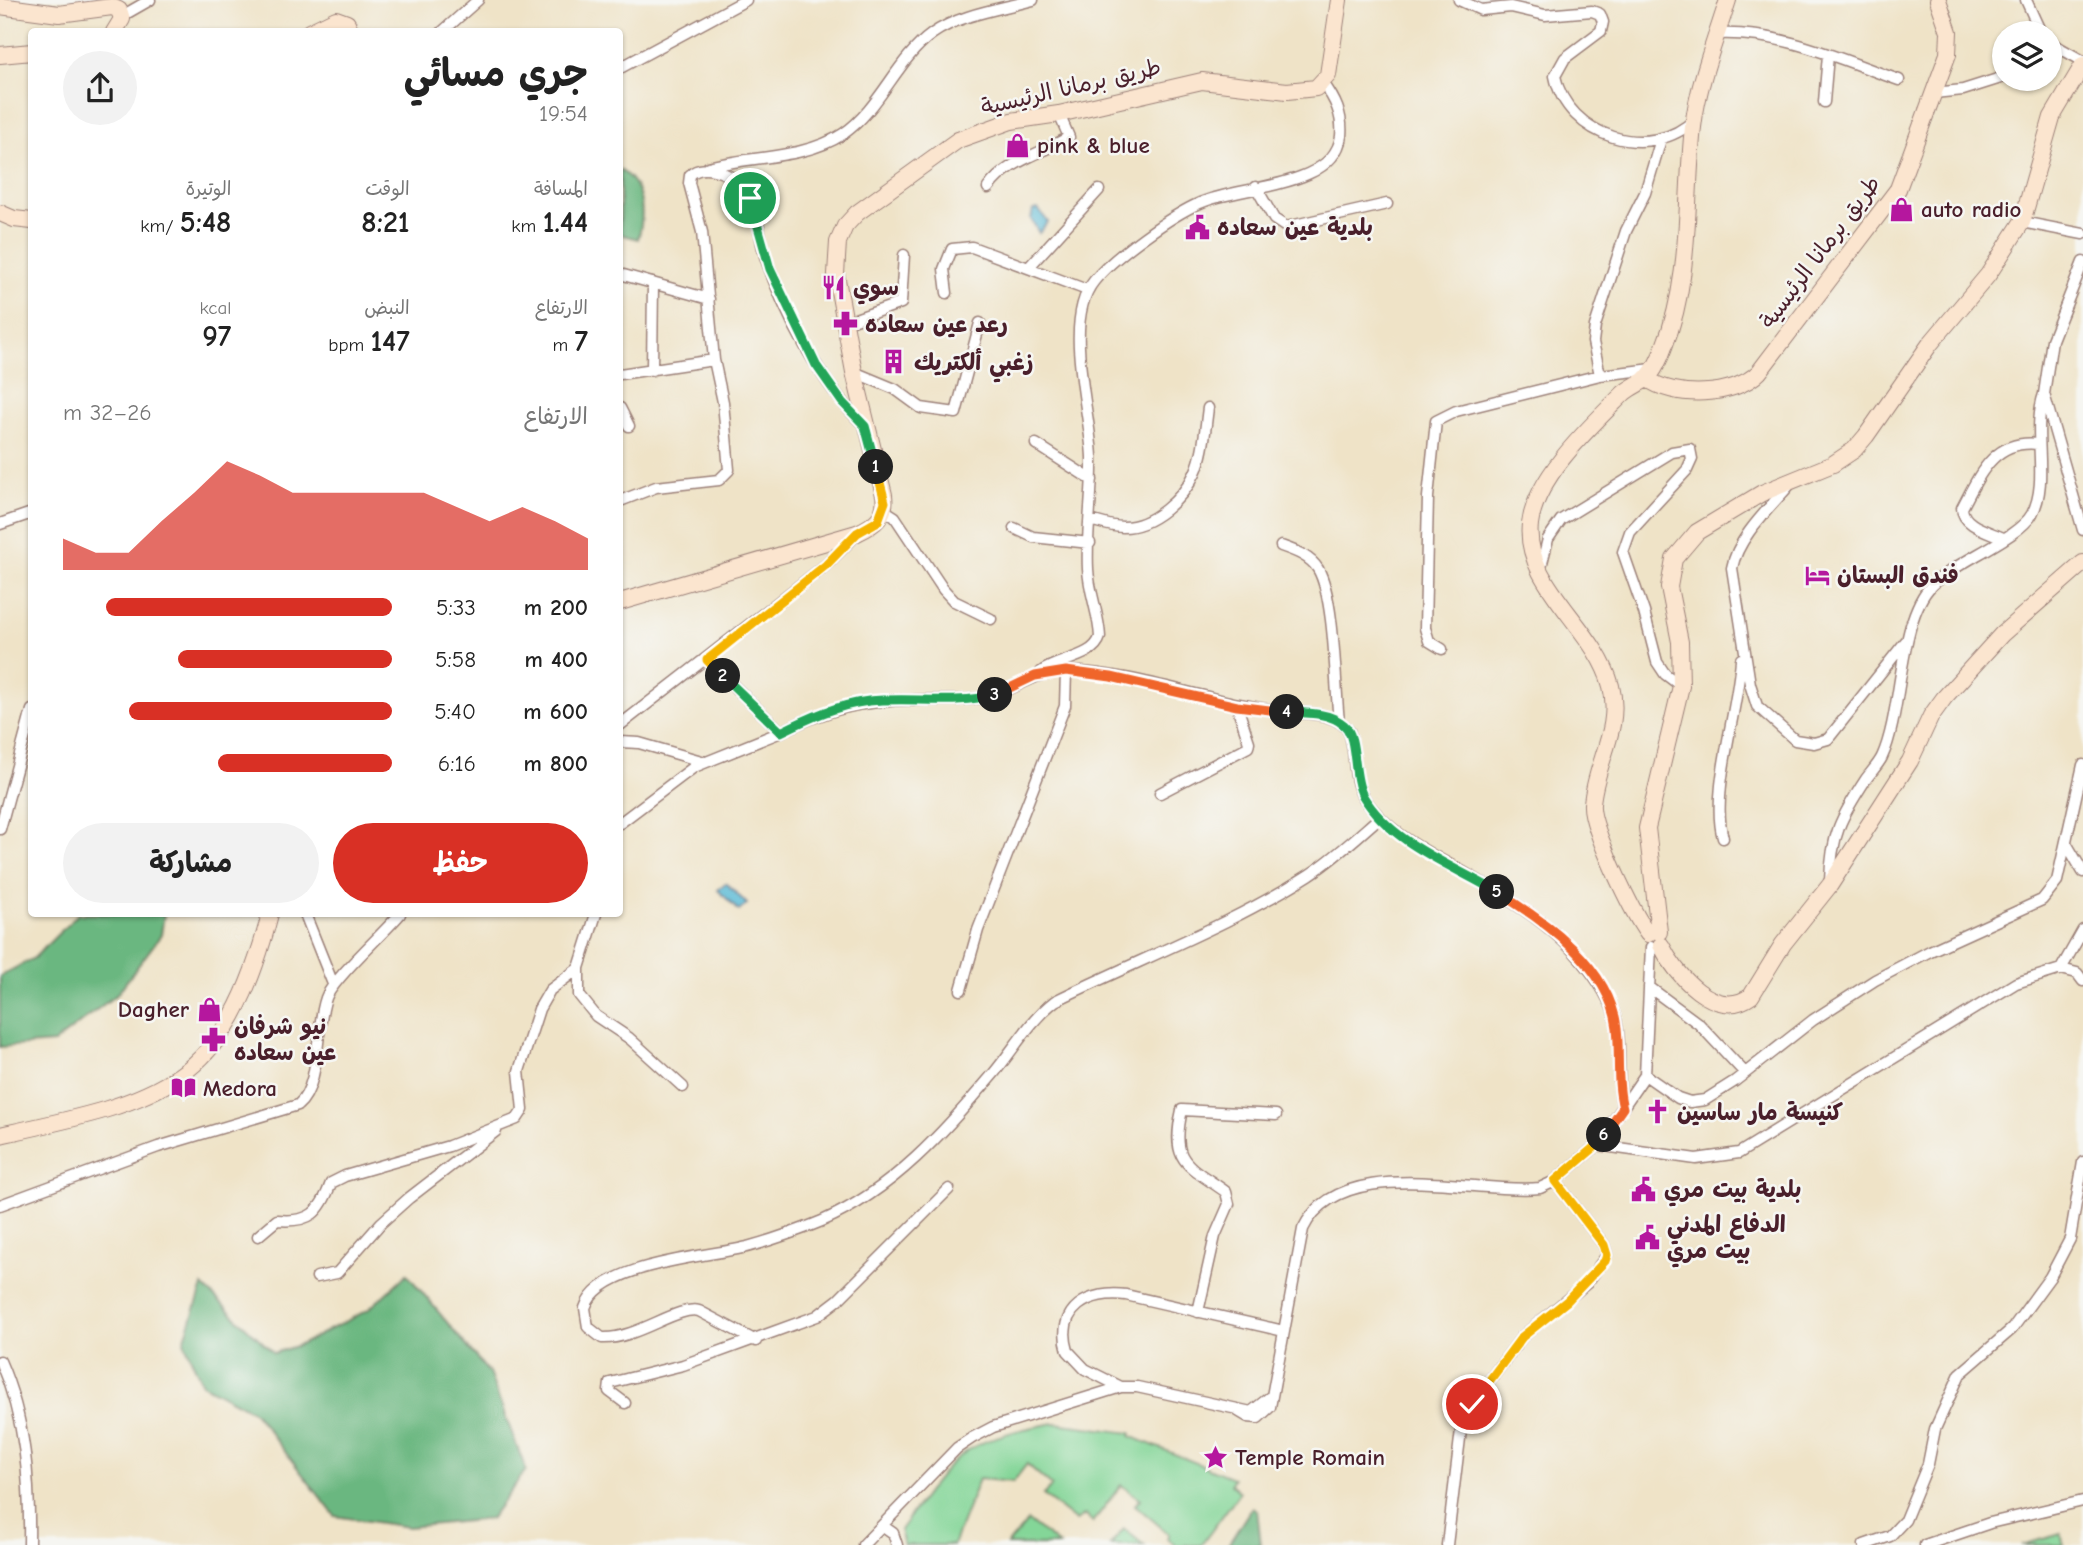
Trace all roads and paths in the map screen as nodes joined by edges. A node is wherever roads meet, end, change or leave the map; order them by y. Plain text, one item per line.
1 (150, 0) edge
2 (478, 0) edge
3 (746, 0) edge
4 (1034, 0) edge
5 (1339, 0) edge
6 (1460, 0) edge
7 (1728, 0) edge
8 (1938, 0) edge
9 (2026, 0) edge
10 (0, 6) edge
11 (120, 8) edge
12 (2036, 21) edge
13 (117, 28) edge
14 (317, 28) edge
15 (349, 28) edge
16 (446, 28) edge
17 (1717, 34) junction
18 (2062, 50) edge
19 (28, 52) edge
20 (0, 55) edge
21 (1828, 55) junction
22 (623, 66) edge
23 (2082, 69) edge
24 (1899, 80) dead end
25 (1992, 81) edge
26 (1322, 83) junction
27 (1934, 93) junction
28 (1824, 102) dead end
29 (1059, 114) junction
30 (1695, 119) junction
31 (1661, 139) junction
32 (708, 167) junction
33 (1256, 187) junction
34 (988, 188) dead end
35 (1099, 190) dead end
36 (1387, 204) dead end
37 (0, 213) edge
38 (28, 221) edge
39 (2022, 222) junction
40 (2083, 234) edge
41 (904, 255) dead end
42 (2083, 262) edge
43 (1029, 267) junction
44 (623, 275) edge
45 (653, 283) junction
46 (1087, 290) junction
47 (947, 293) dead end
48 (709, 299) junction
49 (844, 323) junction
50 (980, 323) dead end
51 (713, 360) junction
52 (652, 370) junction
53 (854, 372) junction
54 (1647, 372) junction
55 (623, 374) edge
56 (1600, 375) junction
57 (2044, 394) junction
58 (1208, 408) dead end
59 (623, 414) edge
60 (629, 426) dead end
61 (865, 426) junction
62 (1036, 444) dead end
63 (2038, 444) junction
64 (1795, 478) junction
65 (1092, 480) junction
66 (623, 500) edge
67 (884, 510) junction
68 (28, 514) edge
69 (1090, 520) junction
70 (0, 524) edge
71 (1014, 528) dead end
72 (2083, 530) edge
73 (857, 533) junction
74 (2003, 537) junction
75 (1090, 543) junction
76 (1281, 546) dead end
77 (2083, 563) edge
78 (1540, 573) junction
79 (623, 601) edge
80 (991, 619) dead end
81 (1743, 635) junction
82 (1907, 641) junction
83 (1441, 649) dead end
84 (707, 660) junction
85 (1066, 671) junction
86 (1035, 676) junction
87 (1681, 686) junction
88 (1237, 706) junction
89 (1339, 722) junction
90 (623, 723) edge
91 (28, 725) edge
92 (781, 732) junction
93 (623, 742) edge
94 (705, 762) junction
95 (2083, 765) edge
96 (1160, 793) dead end
97 (1380, 817) junction
98 (623, 821) edge
99 (0, 829) edge
100 (1723, 838) dead end
101 (2066, 842) junction
102 (2083, 872) edge
103 (1830, 885) junction
104 (258, 917) edge
105 (269, 917) edge
106 (307, 917) edge
107 (397, 917) edge
108 (595, 917) edge
109 (2083, 930) edge
110 (265, 933) junction
111 (1655, 939) junction
112 (579, 968) junction
113 (2061, 969) junction
114 (2083, 981) edge
115 (333, 985) junction
116 (1649, 987) junction
117 (961, 990) dead end
118 (1745, 1073) junction
119 (1645, 1075) junction
120 (683, 1087) dead end
121 (1623, 1108) junction
122 (1276, 1115) dead end
123 (503, 1124) junction
124 (0, 1135) edge
125 (1597, 1145) junction
126 (2083, 1162) edge
127 (1555, 1181) junction
128 (949, 1189) dead end
129 (0, 1205) edge
130 (258, 1236) dead end
131 (317, 1277) dead end
132 (1198, 1312) junction
133 (1284, 1331) junction
134 (756, 1341) junction
135 (0, 1361) edge
136 (1121, 1387) junction
137 (625, 1403) dead end
138 (2083, 1501) edge
139 (883, 1526) junction
140 (29, 1545) edge
141 (863, 1545) edge
142 (897, 1545) edge
143 (1447, 1545) edge
144 (1864, 1545) edge
145 (1925, 1545) edge

1 - 11 street
2 - 16 street
3 - 22 street
4 - 32 street
5 - 26 street
6 - 31 street
7 - 17 street
8 - 27 street, طريق برمانا الرئيسية
9 - 12 street
10 - 11 street
11 - 13 street
14 - 15 street
17 - 21 street
17 - 30 street
18 - 23 street
19 - 20 street
21 - 24 street
21 - 28 street
23 - 39 street
25 - 27 street
26 - 29 street, طريق برمانا الرئيسية
26 - 33 street
27 - 54 street, طريق برمانا الرئيسية
29 - 34 street
29 - 49 street, طريق برمانا الرئيسية
30 - 31 street
30 - 54 street
31 - 56 street
32 - 48 street
32 - 61 street
33 - 36 street
33 - 46 street
35 - 43 street
37 - 38 street
39 - 40 street
39 - 64 street
41 - 49 street
42 - 57 street
43 - 46 street
43 - 47 street
44 - 45 street
45 - 48 street
45 - 52 street
46 - 65 street
48 - 51 street
49 - 53 street, طريق برمانا الرئيسية
50 - 53 street
51 - 52 street
51 - 66 street
52 - 55 street
53 - 61 street, طريق برمانا الرئيسية
54 - 56 street
54 - 78 street
56 - 83 street
57 - 63 street
57 - 72 street
58 - 69 street
59 - 60 street
61 - 67 street, طريق برمانا الرئيسية
62 - 65 street
63 - 74 street
63 - 74 street
64 - 81 street
64 - 87 street
65 - 69 street
67 - 73 street
67 - 80 street
68 - 70 street
69 - 75 street
71 - 75 street
73 - 79 street
73 - 84 street
74 - 82 street
75 - 86 street
76 - 89 street
77 - 103 street
78 - 87 street
78 - 111 street
81 - 82 street
81 - 100 street
82 - 103 street
84 - 90 street
84 - 92 street
85 - 86 street
85 - 88 street
85 - 117 street
86 - 92 street
87 - 111 street
88 - 89 street
88 - 96 street
89 - 97 street
91 - 99 street
92 - 94 street
93 - 94 street
94 - 98 street
95 - 101 street
97 - 121 street
97 - 134 street
101 - 102 street
101 - 118 street
103 - 111 street
104 - 110 street
105 - 110 street
106 - 115 street
107 - 115 street
108 - 112 street
109 - 113 street
110 - 124 street
111 - 116 street
112 - 120 street
112 - 123 street
113 - 114 street
113 - 125 street
115 - 129 street
116 - 118 street
116 - 119 street
118 - 119 street
119 - 121 street
121 - 125 street
122 - 132 street
123 - 130 street
123 - 131 street
125 - 127 street
126 - 144 street
127 - 133 street
127 - 143 street
128 - 134 street
132 - 133 street
132 - 136 street
133 - 136 street
134 - 137 street
135 - 140 street
136 - 139 street
138 - 145 street
139 - 141 street
139 - 142 street

